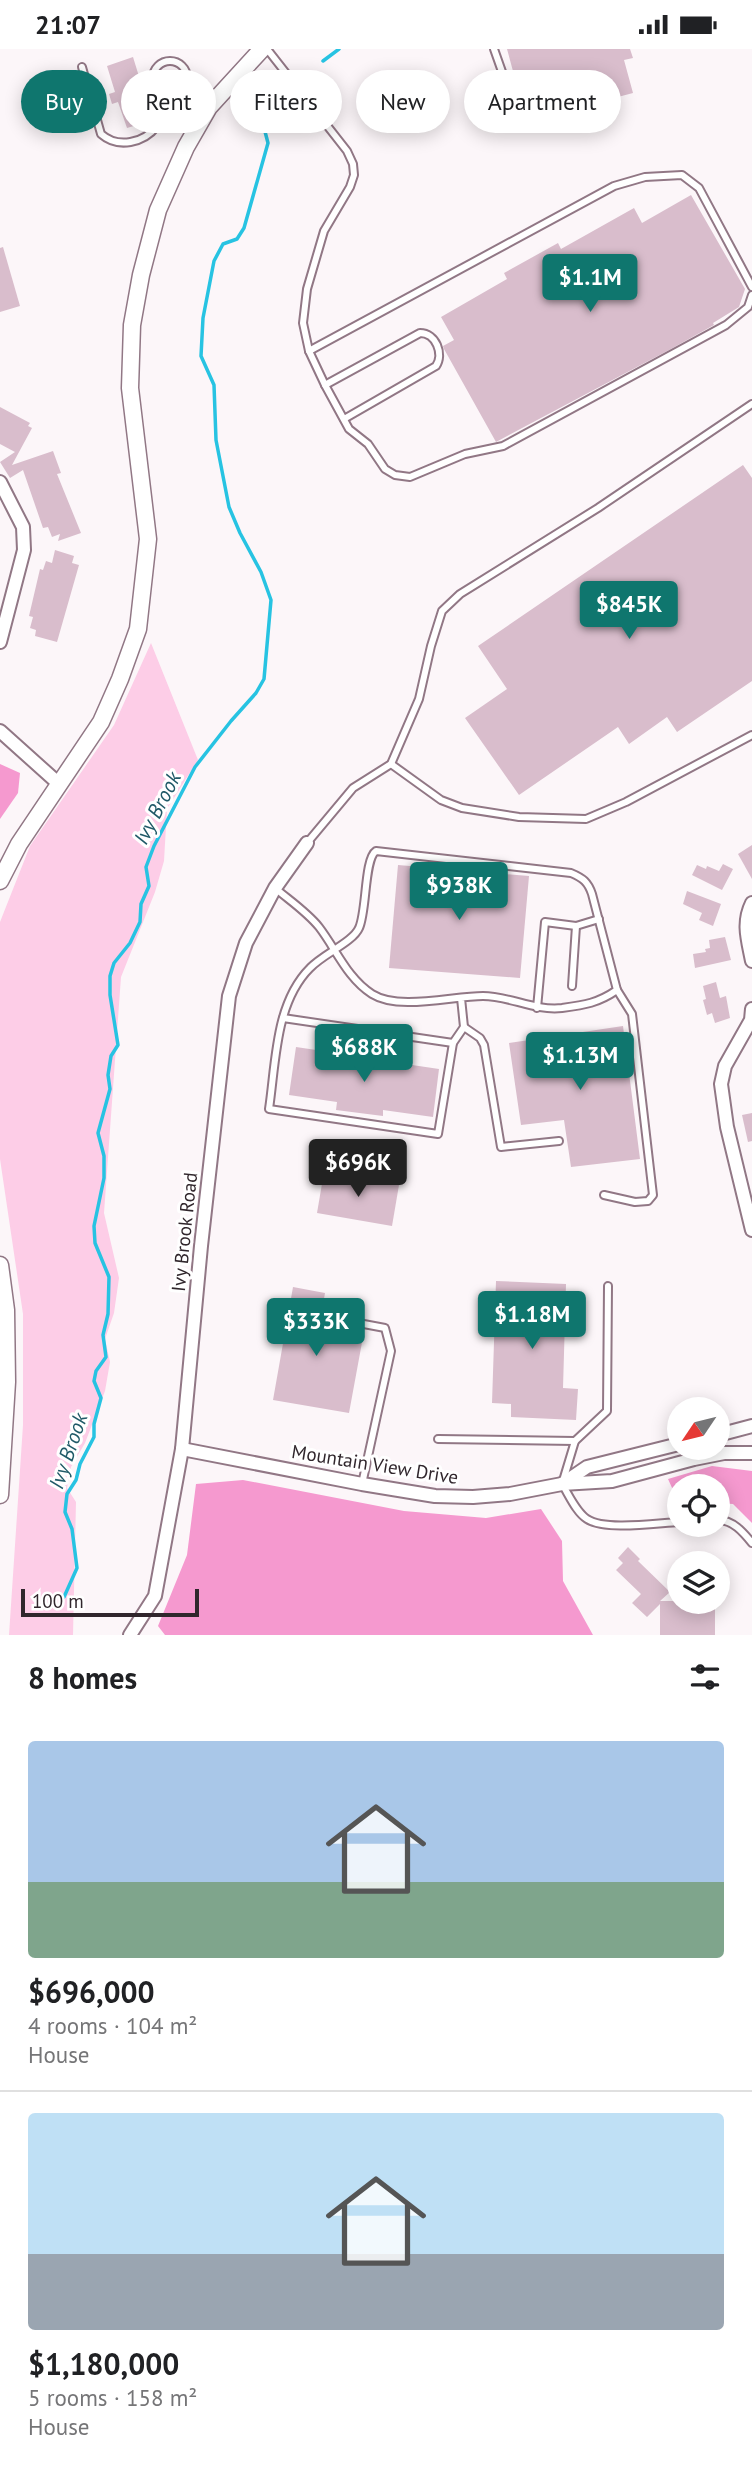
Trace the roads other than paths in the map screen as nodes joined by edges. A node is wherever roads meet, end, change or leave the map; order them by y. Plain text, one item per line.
1 (264, 49) edge
2 (494, 49) edge
3 (82, 67) dead end
4 (156, 70) edge
5 (184, 70) edge
6 (501, 70) edge
7 (216, 100) edge
8 (150, 133) edge
9 (194, 133) edge
10 (752, 287) edge
11 (752, 295) edge
12 (309, 351) junction
13 (325, 385) junction
14 (752, 404) edge
15 (344, 419) junction
16 (0, 482) edge
17 (0, 642) edge
18 (0, 731) edge
19 (752, 735) edge
20 (391, 764) junction
21 (58, 783) junction
22 (307, 843) joint
23 (0, 881) edge
24 (275, 888) junction
25 (752, 902) edge
26 (599, 919) junction
27 (576, 926) junction
28 (333, 949) junction
29 (752, 961) edge
30 (572, 986) dead end
31 (617, 990) junction
32 (461, 997) junction
33 (537, 1008) junction
34 (752, 1009) edge
35 (283, 1018) junction
36 (464, 1027) junction
37 (453, 1044) junction
38 (559, 1142) dead end
39 (604, 1195) dead end
40 (752, 1230) edge
41 (0, 1265) edge
42 (608, 1286) dead end
43 (353, 1322) dead end
44 (752, 1426) edge
45 (730, 1432) edge
46 (438, 1439) dead end
47 (575, 1441) junction
48 (667, 1447) edge
49 (183, 1449) junction
50 (752, 1453) edge
51 (362, 1484) junction
52 (562, 1484) junction
53 (0, 1495) edge
54 (667, 1522) edge
55 (730, 1523) edge
56 (752, 1542) edge
57 (130, 1635) edge

1 - 7 main road
1 - 12 lane
2 - 6 lane
3 - 8 lane
4 - 5 lane
9 - 21 main road
10 - 12 lane
11 - 15 lane
12 - 13 lane
13 - 15 lane
13 - 15 lane
14 - 20 lane
16 - 17 street
18 - 21 street
19 - 20 lane
20 - 22 lane
21 - 23 main road
22 - 24 street, Ivy Brook Road
24 - 28 lane
24 - 49 street, Ivy Brook Road
25 - 29 street
26 - 27 lane
26 - 28 lane
26 - 31 lane
27 - 30 lane
27 - 33 lane
28 - 32 lane
28 - 35 lane
31 - 33 lane
31 - 39 lane
32 - 33 lane
32 - 36 lane
34 - 40 street
35 - 37 lane
35 - 37 lane
36 - 37 lane
36 - 38 lane
41 - 53 main road
42 - 47 lane
43 - 51 lane
44 - 45 street
46 - 47 lane
47 - 52 lane
48 - 52 street, Mountain View Drive
49 - 51 street, Mountain View Drive
49 - 57 street, Ivy Brook Road
50 - 52 street, Mountain View Drive
51 - 52 street, Mountain View Drive
52 - 54 lane
55 - 56 lane

